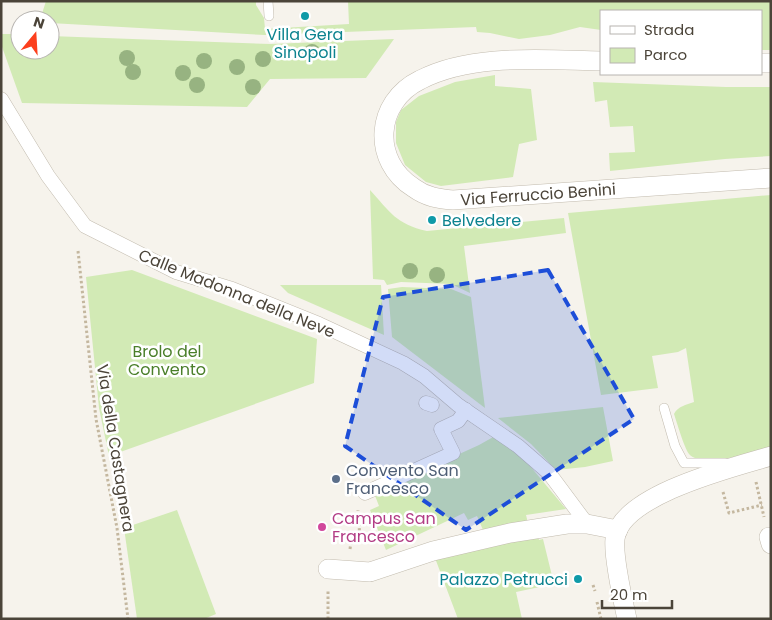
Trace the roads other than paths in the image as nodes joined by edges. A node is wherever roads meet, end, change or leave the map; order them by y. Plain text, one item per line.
1 (268, 1) edge
2 (269, 16) dead end
3 (600, 61) edge
4 (1, 99) edge
5 (771, 178) edge
6 (664, 408) dead end
7 (457, 418) junction
8 (771, 456) edge
9 (745, 464) junction
10 (365, 493) dead end
11 (587, 524) junction
12 (618, 530) junction
13 (328, 569) road end
14 (627, 619) edge

1 - 2 lane
3 - 5 street, Via Ferruccio Benini
4 - 7 street, Calle Madonna della Neve
6 - 9 lane
7 - 10 street
7 - 11 street, Calle Madonna della Neve
8 - 9 street
9 - 12 street
11 - 12 street
11 - 13 street
12 - 14 street

